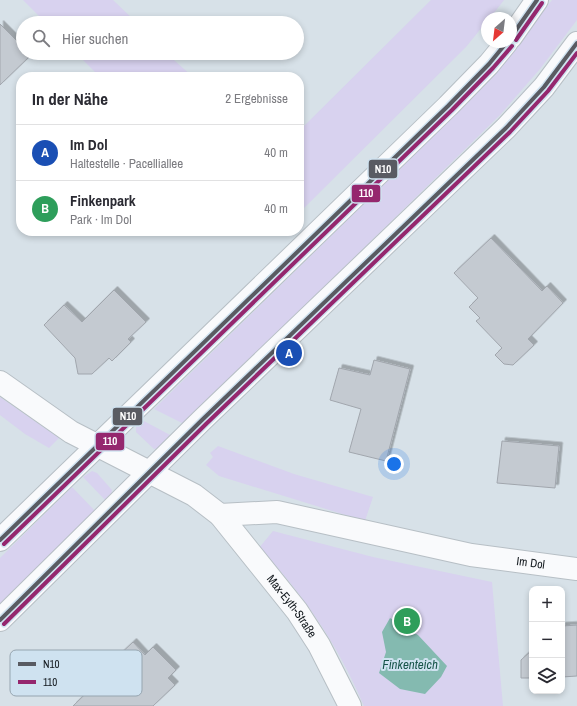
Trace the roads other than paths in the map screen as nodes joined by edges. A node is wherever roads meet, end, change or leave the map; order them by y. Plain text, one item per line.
1 (537, 0) edge
2 (517, 28) edge
3 (577, 43) edge
4 (502, 48) edge
5 (0, 382) edge
6 (96, 446) junction
7 (149, 472) junction
8 (220, 515) junction
9 (0, 540) edge
10 (577, 569) edge
11 (0, 620) edge
12 (350, 706) edge

1 - 2 street
3 - 7 street
4 - 6 street
5 - 6 street
6 - 7 street
6 - 9 street
7 - 8 street
7 - 11 street
8 - 10 street, Im Dol
8 - 12 street, Max-Eyth-Straße

